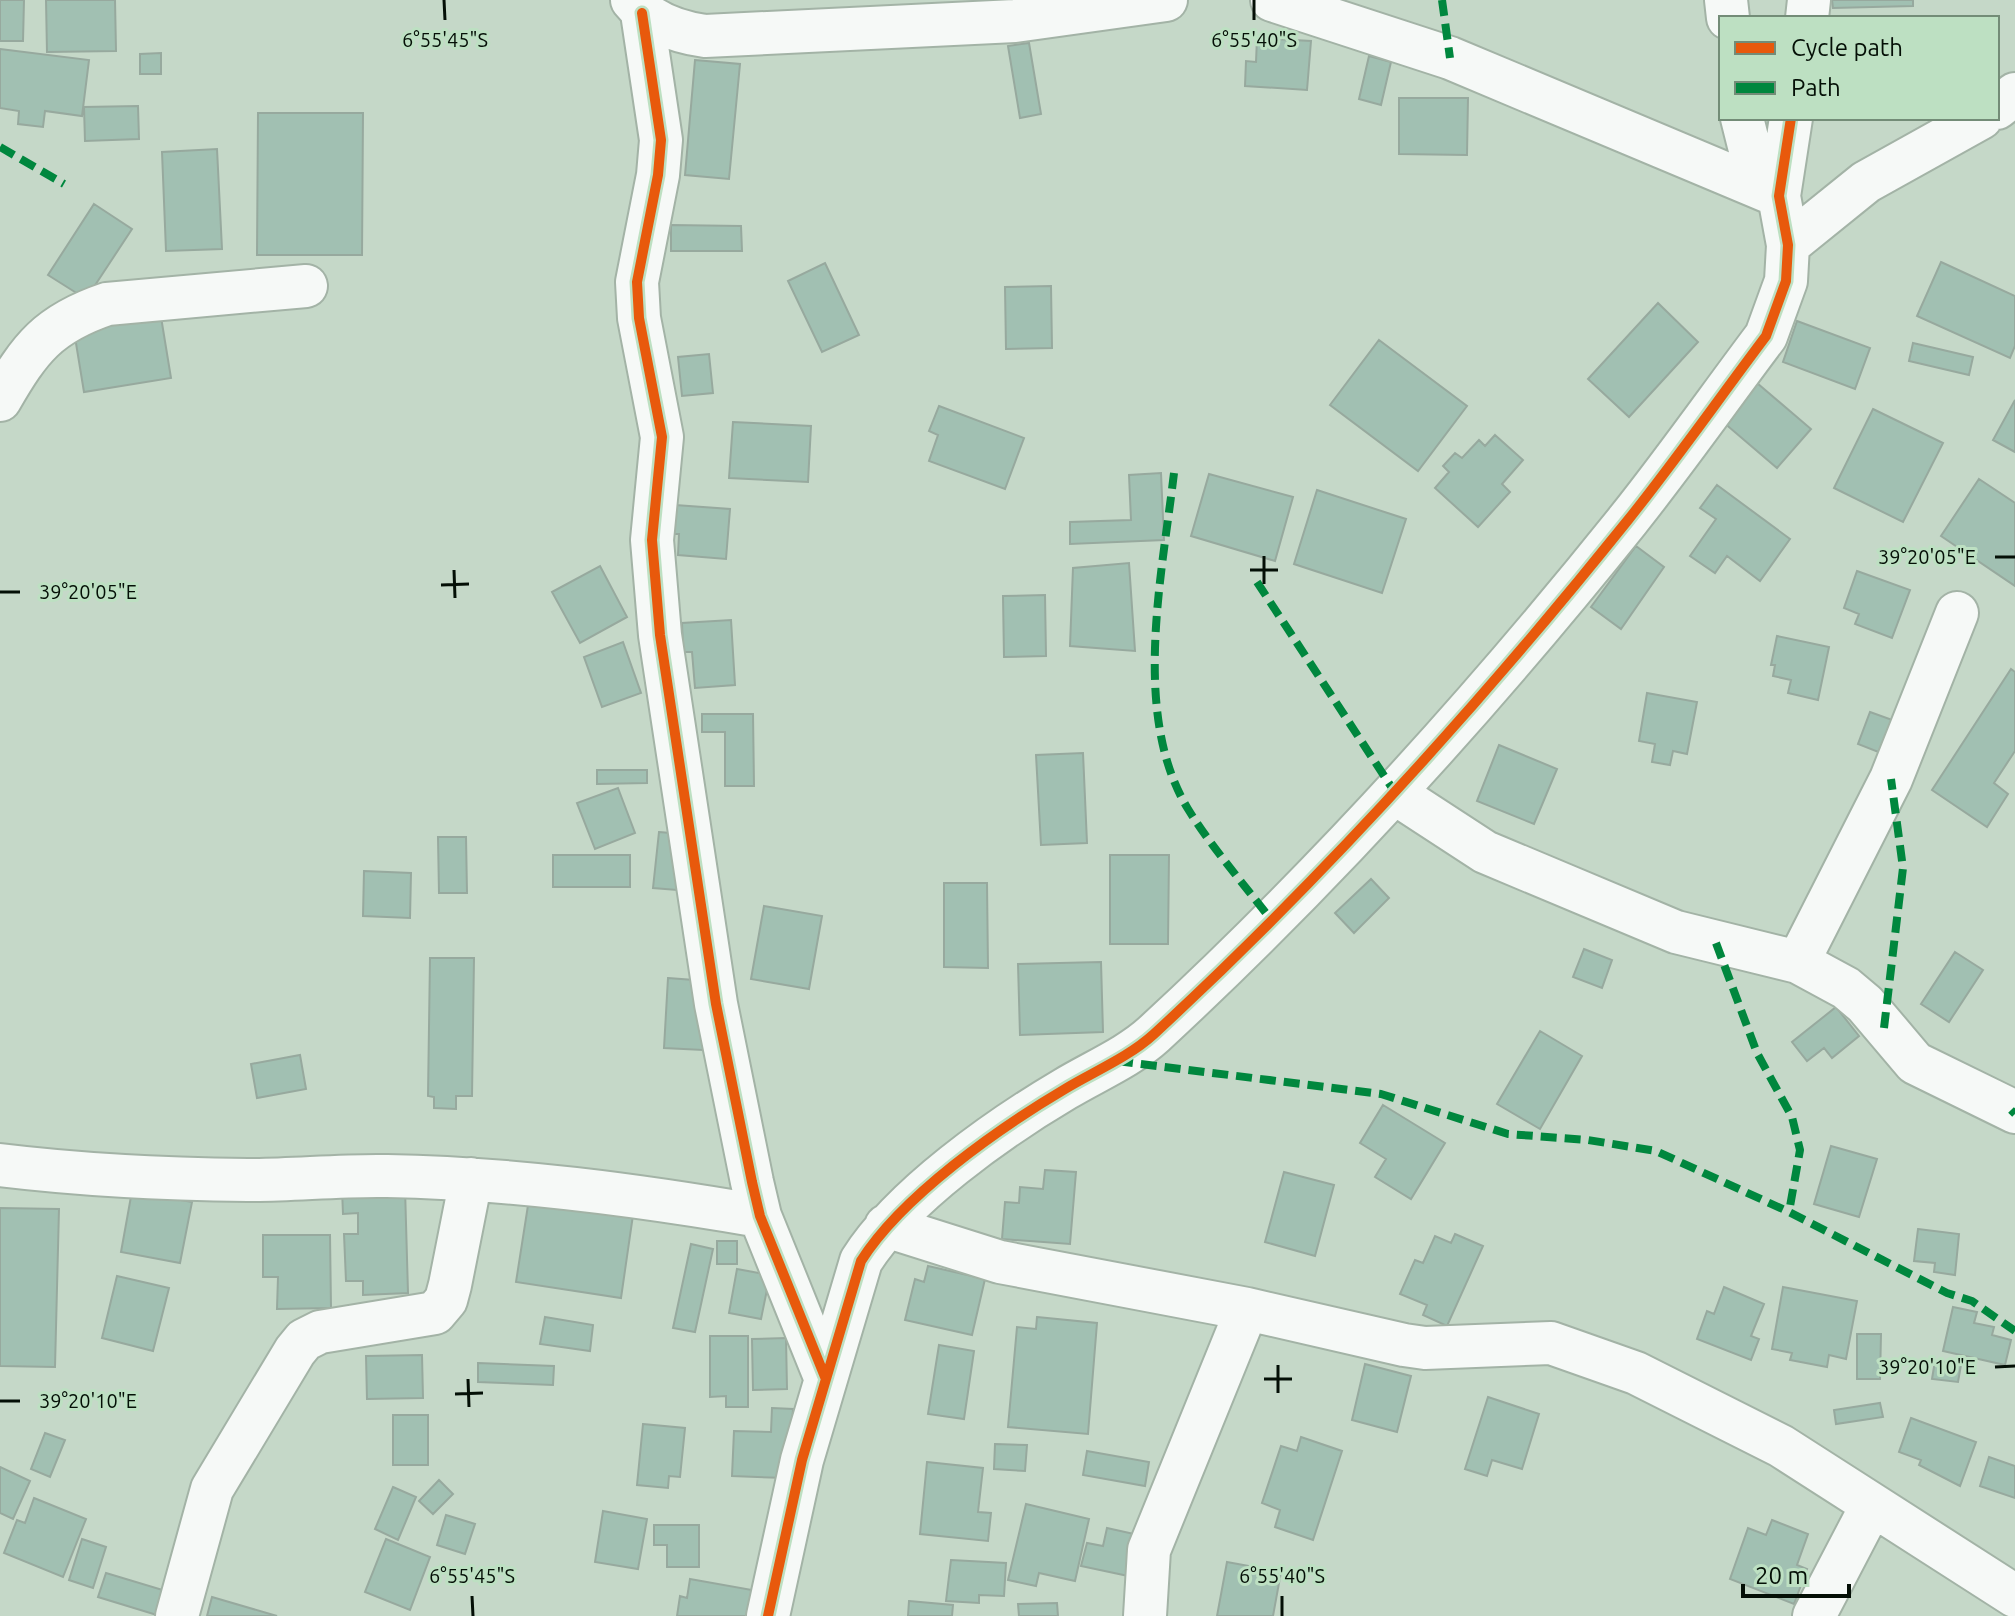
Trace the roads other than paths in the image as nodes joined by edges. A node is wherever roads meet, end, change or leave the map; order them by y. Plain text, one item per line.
1 (1166, 0) edge
2 (1272, 0) edge
3 (637, 6) edge
4 (1058, 8) edge
5 (2015, 94) edge
6 (1999, 106) edge
7 (1742, 120) edge
8 (1791, 120) edge
9 (1977, 120) edge
10 (1779, 196) junction
11 (1788, 245) junction
12 (306, 286) dead end
13 (0, 400) edge
14 (1957, 613) dead end
15 (1396, 794) junction
16 (1798, 962) junction
17 (2015, 1112) edge
18 (0, 1165) edge
19 (471, 1179) junction
20 (760, 1216) junction
21 (886, 1226) junction
22 (1247, 1309) junction
23 (825, 1377) junction
24 (1872, 1505) junction
25 (2015, 1596) edge
26 (177, 1616) edge
27 (768, 1616) edge
28 (1145, 1616) edge
29 (1814, 1616) edge

1 - 4 street
2 - 10 street
3 - 4 street
3 - 20 street
5 - 6 street
7 - 10 street
8 - 10 street
9 - 11 street
10 - 11 street
11 - 15 street
12 - 13 street
14 - 16 street
15 - 16 street
15 - 21 street
16 - 17 street
18 - 19 street
19 - 20 street
19 - 26 street
20 - 23 street
21 - 22 street
21 - 23 street
22 - 24 street
22 - 28 street
23 - 27 street
24 - 25 street
24 - 29 street

